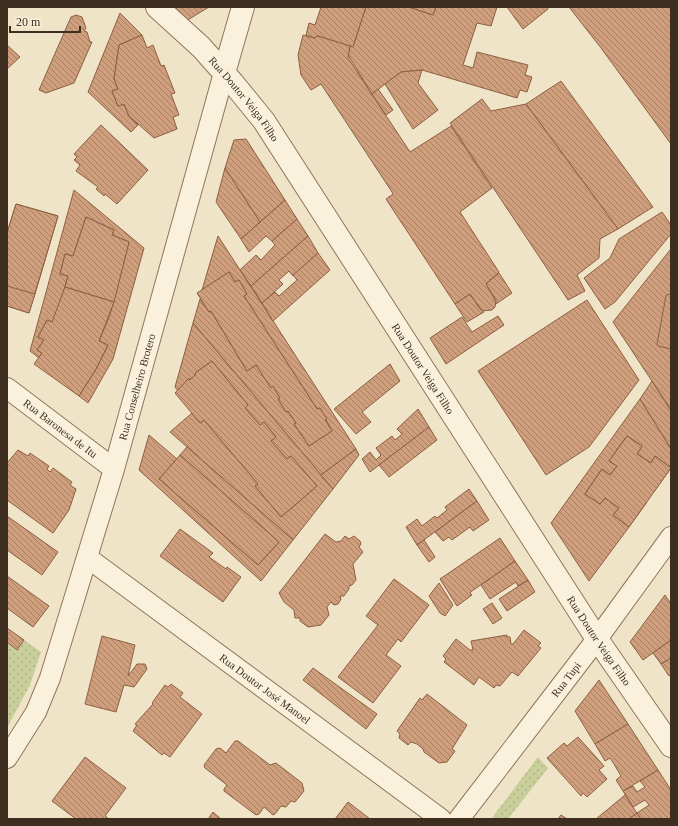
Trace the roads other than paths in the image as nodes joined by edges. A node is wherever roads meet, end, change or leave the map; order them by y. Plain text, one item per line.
1 (157, 7) edge
2 (243, 7) edge
3 (224, 73) junction
4 (7, 388) edge
5 (114, 469) junction
6 (671, 537) edge
7 (88, 558) junction
8 (597, 639) junction
9 (671, 746) edge
10 (7, 758) edge
11 (441, 819) edge
12 (459, 819) edge

1 - 3 street, Rua Doutor Veiga Filho
2 - 3 street, Rua Conselheiro Brotero
3 - 5 street, Rua Conselheiro Brotero
3 - 8 street, Rua Doutor Veiga Filho
4 - 5 street, Rua Baronesa de Itu
5 - 7 street, Rua Conselheiro Brotero
6 - 8 street, Rua Tupi
7 - 10 street, Rua Conselheiro Brotero
7 - 11 street, Rua Doutor José Manoel
8 - 9 street, Rua Doutor Veiga Filho
8 - 12 street, Rua Tupi

